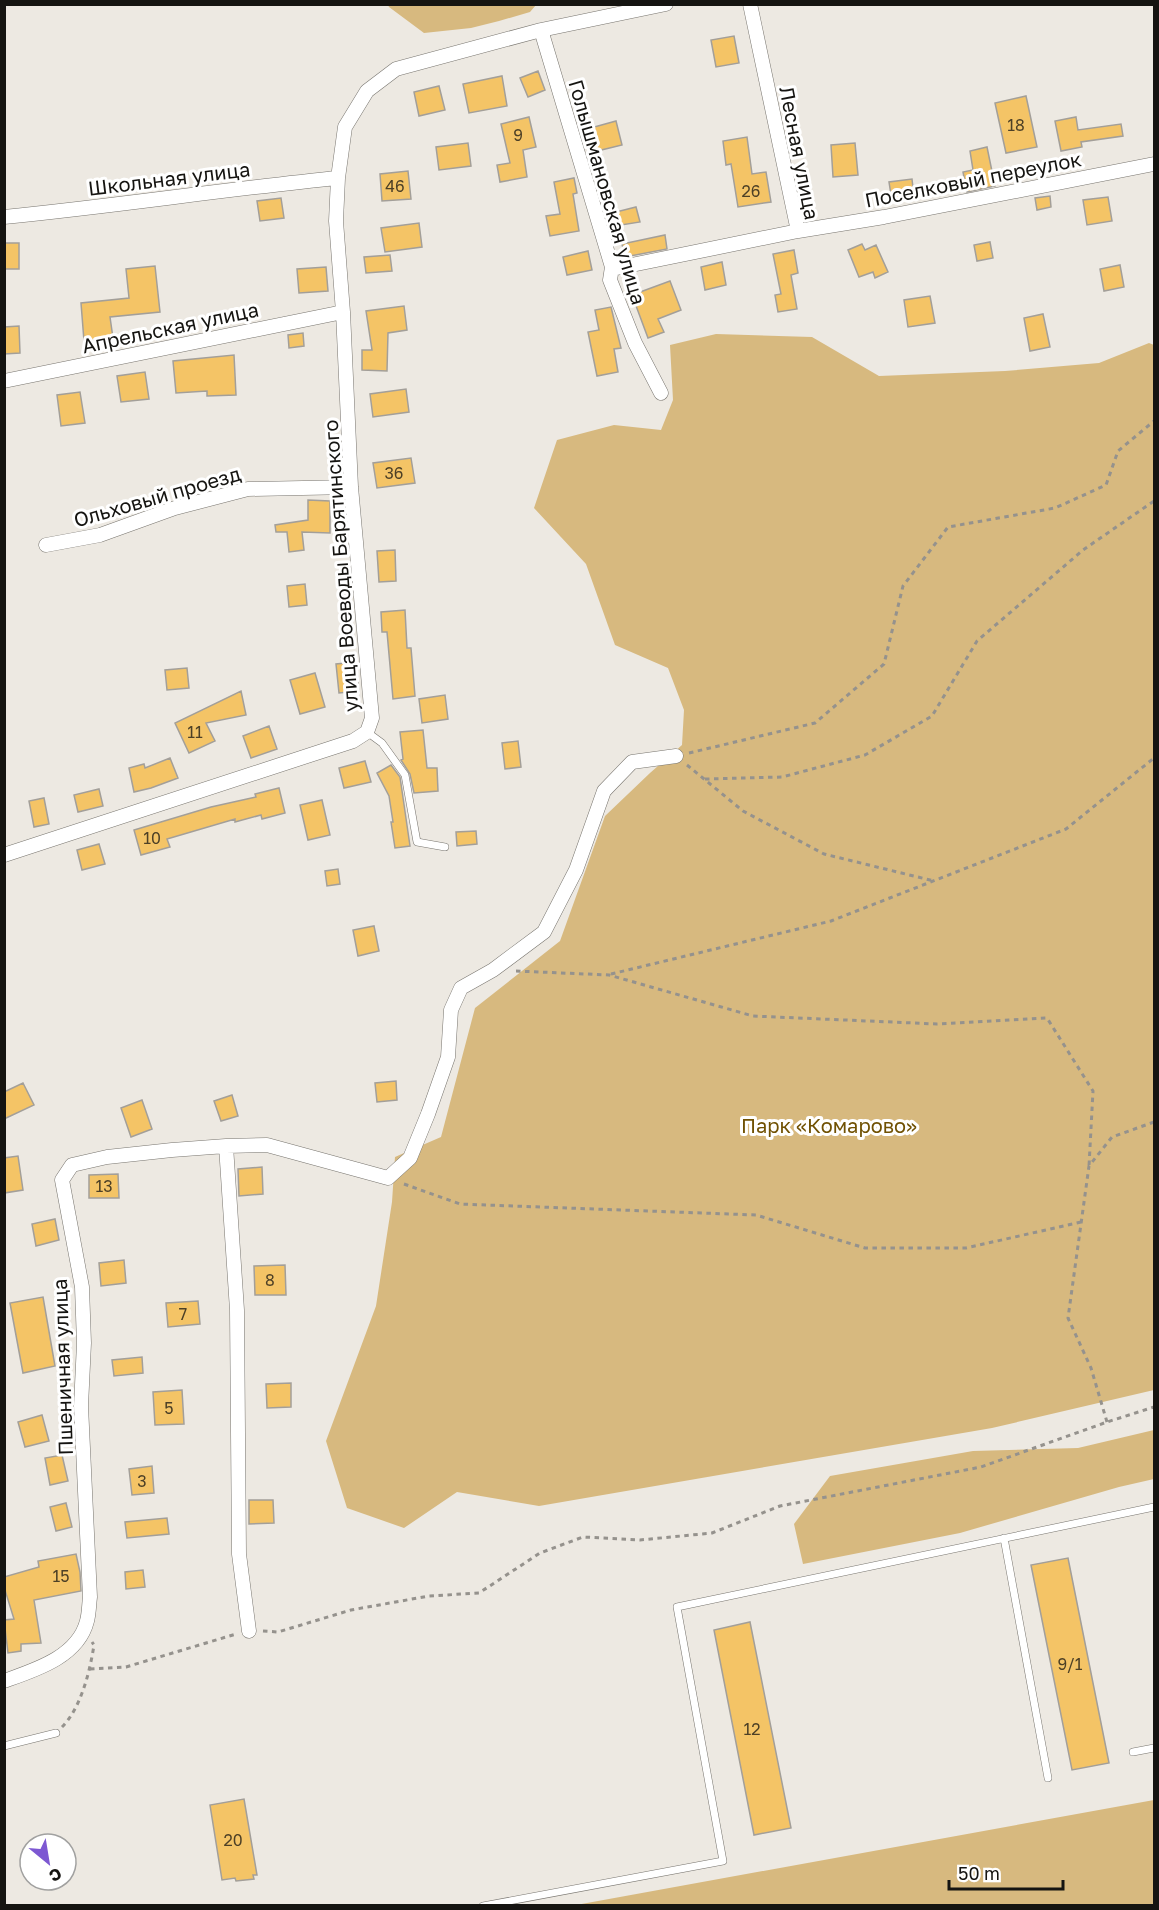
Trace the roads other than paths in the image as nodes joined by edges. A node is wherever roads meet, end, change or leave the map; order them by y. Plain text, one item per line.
1 (666, 4) edge
2 (750, 4) edge
3 (541, 30) junction
4 (1155, 164) edge
5 (338, 178) junction
6 (4, 218) edge
7 (798, 231) junction
8 (612, 269) junction
9 (343, 312) junction
10 (4, 381) edge
11 (661, 393) dead end
12 (351, 487) junction
13 (46, 544) dead end
14 (368, 732) junction
15 (676, 756) road end
16 (445, 847) dead end
17 (4, 855) edge
18 (226, 1146) junction
19 (1155, 1507) edge
20 (1004, 1538) junction
21 (249, 1631) road end
22 (4, 1681) edge
23 (56, 1733) road end
24 (4, 1746) edge
25 (1155, 1748) edge
26 (1132, 1752) dead end
27 (1048, 1778) dead end
28 (483, 1905) edge

1 - 3 street
2 - 7 street, Лесная улица
3 - 5 street, улица Воеводы Барятинского
3 - 8 street, Голышмановская улица
4 - 7 street, Поселковый переулок
5 - 6 street, Школьная улица
5 - 9 street, улица Воеводы Барятинского
7 - 8 street, Лесная улица
8 - 11 street, Голышмановская улица
9 - 10 street, Апрельская улица
9 - 12 street, улица Воеводы Барятинского
12 - 13 street, Ольховый проезд
12 - 14 street, улица Воеводы Барятинского
14 - 16 lane
14 - 17 street, улица Воеводы Барятинского
15 - 18 street, Пшеничная улица
18 - 21 street
18 - 22 street, Пшеничная улица
19 - 20 lane
20 - 27 lane
20 - 28 lane
23 - 24 lane
25 - 26 lane

